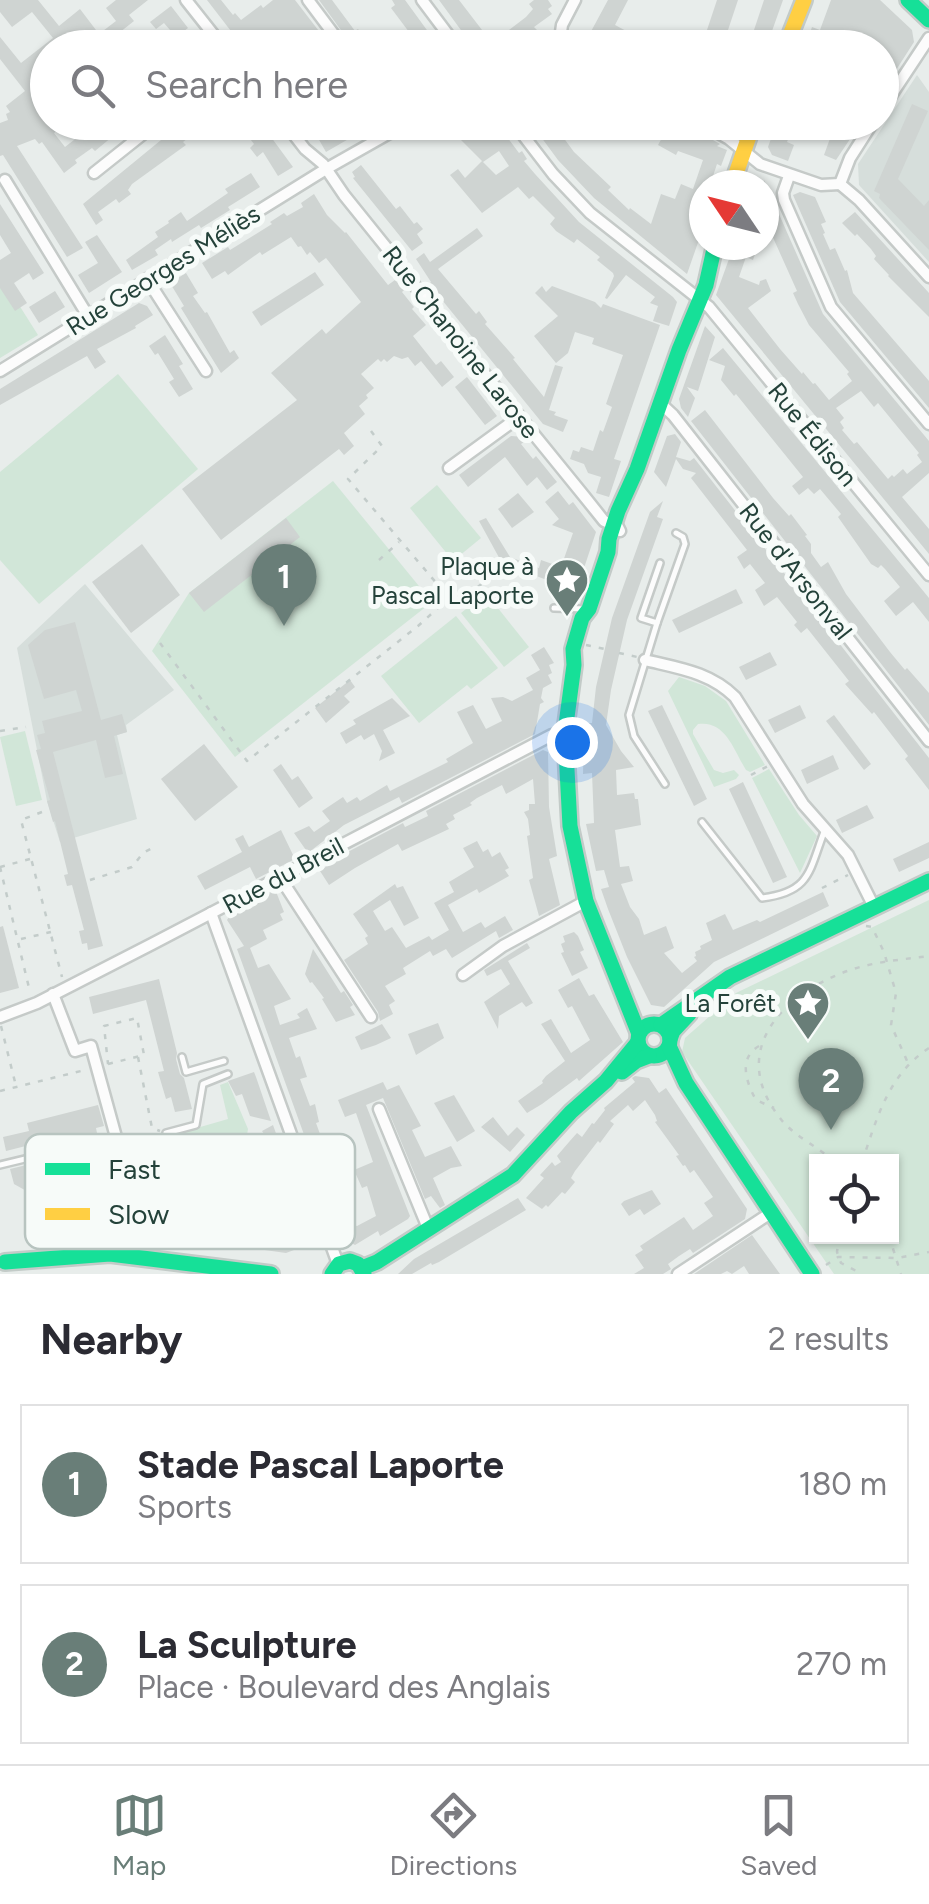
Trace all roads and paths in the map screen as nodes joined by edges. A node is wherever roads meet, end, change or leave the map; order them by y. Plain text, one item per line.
1 (186, 0) edge
2 (308, 0) edge
3 (422, 0) edge
4 (575, 0) edge
5 (908, 0) edge
6 (801, 2) edge
7 (929, 20) edge
8 (210, 30) edge
9 (330, 30) edge
10 (444, 30) edge
11 (562, 30) edge
12 (791, 30) edge
13 (929, 38) edge
14 (899, 84) edge
15 (135, 140) edge
16 (298, 140) edge
17 (377, 140) edge
18 (527, 140) edge
19 (730, 140) edge
20 (751, 140) edge
21 (755, 140) edge
22 (862, 140) edge
23 (748, 154) junction
24 (740, 170) edge
25 (745, 170) edge
26 (321, 172) junction
27 (94, 173) dead end
28 (790, 176) junction
29 (5, 180) dead end
30 (840, 184) junction
31 (713, 260) edge
32 (929, 276) edge
33 (147, 279) junction
34 (697, 298) junction
35 (88, 316) junction
36 (0, 370) edge
37 (206, 371) dead end
38 (660, 403) junction
39 (519, 417) junction
40 (929, 424) edge
41 (371, 431) dead end
42 (449, 468) dead end
43 (617, 528) junction
44 (676, 534) dead end
45 (400, 541) junction
46 (379, 560) dead end
47 (660, 563) dead end
48 (929, 575) edge
49 (484, 582) dead end
50 (449, 598) junction
51 (554, 608) dead end
52 (589, 609) junction
53 (657, 623) junction
54 (160, 643) dead end
55 (584, 644) junction
56 (605, 649) dead end
57 (619, 653) dead end
58 (645, 660) junction
59 (574, 665) junction
60 (26, 727) dead end
61 (0, 731) edge
62 (565, 732) junction
63 (929, 741) edge
64 (770, 765) dead end
65 (751, 775) dead end
66 (664, 784) dead end
67 (42, 812) dead end
68 (702, 822) dead end
69 (824, 830) junction
70 (156, 846) dead end
71 (32, 859) junction
72 (0, 867) edge
73 (279, 876) junction
74 (847, 876) dead end
75 (90, 880) dead end
76 (929, 880) edge
77 (822, 888) dead end
78 (586, 902) junction
79 (874, 907) junction
80 (211, 913) junction
81 (855, 916) junction
82 (50, 932) junction
83 (19, 939) junction
84 (929, 956) edge
85 (886, 962) junction
86 (462, 974) dead end
87 (619, 983) junction
88 (66, 988) junction
89 (53, 994) junction
90 (32, 996) dead end
91 (372, 1017) dead end
92 (0, 1020) edge
93 (639, 1038) junction
94 (660, 1041) junction
95 (104, 1043) junction
96 (91, 1046) junction
97 (761, 1046) junction
98 (929, 1048) edge
99 (138, 1057) junction
100 (182, 1057) dead end
101 (224, 1061) dead end
102 (908, 1064) junction
103 (103, 1065) junction
104 (228, 1074) dead end
105 (606, 1080) junction
106 (17, 1087) junction
107 (0, 1092) edge
108 (774, 1108) junction
109 (379, 1109) dead end
110 (166, 1133) joint
111 (115, 1134) edge
112 (288, 1134) edge
113 (824, 1154) edge
114 (865, 1154) edge
115 (25, 1159) edge
116 (0, 1165) edge
117 (772, 1212) junction
118 (428, 1228) junction
119 (836, 1244) edge
120 (892, 1244) edge
121 (929, 1252) edge
122 (838, 1257) junction
123 (897, 1258) junction
124 (2, 1261) edge
125 (335, 1269) edge
126 (208, 1270) edge
127 (819, 1270) edge
128 (363, 1271) edge
129 (271, 1274) edge
130 (678, 1274) edge
131 (862, 1274) edge
132 (901, 1274) edge

1 - 8 street
2 - 9 street
3 - 10 street
4 - 11 street
5 - 7 main road
6 - 12 main road
13 - 14 street
15 - 27 street
16 - 26 street, Rue Chanoine Larose
17 - 26 street, Rue Georges Méliès
18 - 34 street, Rue Édison
19 - 23 street
20 - 23 main road
21 - 23 main road
22 - 30 street
23 - 24 main road
23 - 25 main road
23 - 28 street
26 - 33 street, Rue Georges Méliès
26 - 39 street, Rue Chanoine Larose
28 - 30 street
28 - 40 street
29 - 35 street
30 - 32 street
31 - 34 main road
33 - 35 street, Rue Georges Méliès
33 - 37 street
34 - 38 main road
34 - 48 street, Rue Édison
35 - 36 street, Rue Georges Méliès
38 - 43 main road
38 - 63 street, Rue d'Arsonval
39 - 42 street
39 - 43 street, Rue Chanoine Larose
41 - 45 path
43 - 52 main road
44 - 53 lane
45 - 46 path
45 - 50 path
47 - 53 lane
49 - 50 path
50 - 54 path
51 - 52 lane
52 - 55 main road
52 - 59 main road
53 - 58 lane
55 - 56 path
55 - 59 main road
57 - 58 path
58 - 66 lane
58 - 69 street
59 - 62 main road
60 - 61 path
62 - 73 street, Rue du Breil
62 - 78 main road
64 - 65 path
67 - 71 path
68 - 69 lane
69 - 79 street
70 - 75 path
71 - 72 path
71 - 82 path
72 - 83 path
73 - 80 street, Rue du Breil
73 - 91 street
74 - 77 path
76 - 79 main road
78 - 86 street
78 - 87 main road
79 - 81 main road
80 - 88 street, Rue du Breil
80 - 112 street
81 - 85 path
81 - 94 main road
82 - 83 path
82 - 88 path
83 - 90 path
84 - 85 path
85 - 97 path
85 - 102 path
87 - 93 main road
87 - 94 main road
88 - 89 street, Rue du Breil
89 - 92 street, Rue du Breil
89 - 96 street
92 - 106 path
93 - 94 main road
93 - 94 main road
93 - 105 main road
94 - 105 main road
94 - 117 main road
95 - 96 street
95 - 99 path
95 - 103 path
96 - 103 street
97 - 108 path
97 - 108 path
98 - 102 path
99 - 103 path
99 - 110 path
100 - 101 lane
102 - 114 path
103 - 106 path
103 - 111 street
104 - 110 lane
105 - 118 main road
106 - 107 path
108 - 113 path
109 - 118 street
115 - 116 lane
117 - 127 main road
117 - 130 street
118 - 128 main road
119 - 122 path
120 - 123 path
121 - 123 path
122 - 123 path
122 - 127 path
122 - 131 path
123 - 132 path
124 - 126 main road
125 - 128 main road
126 - 129 main road

